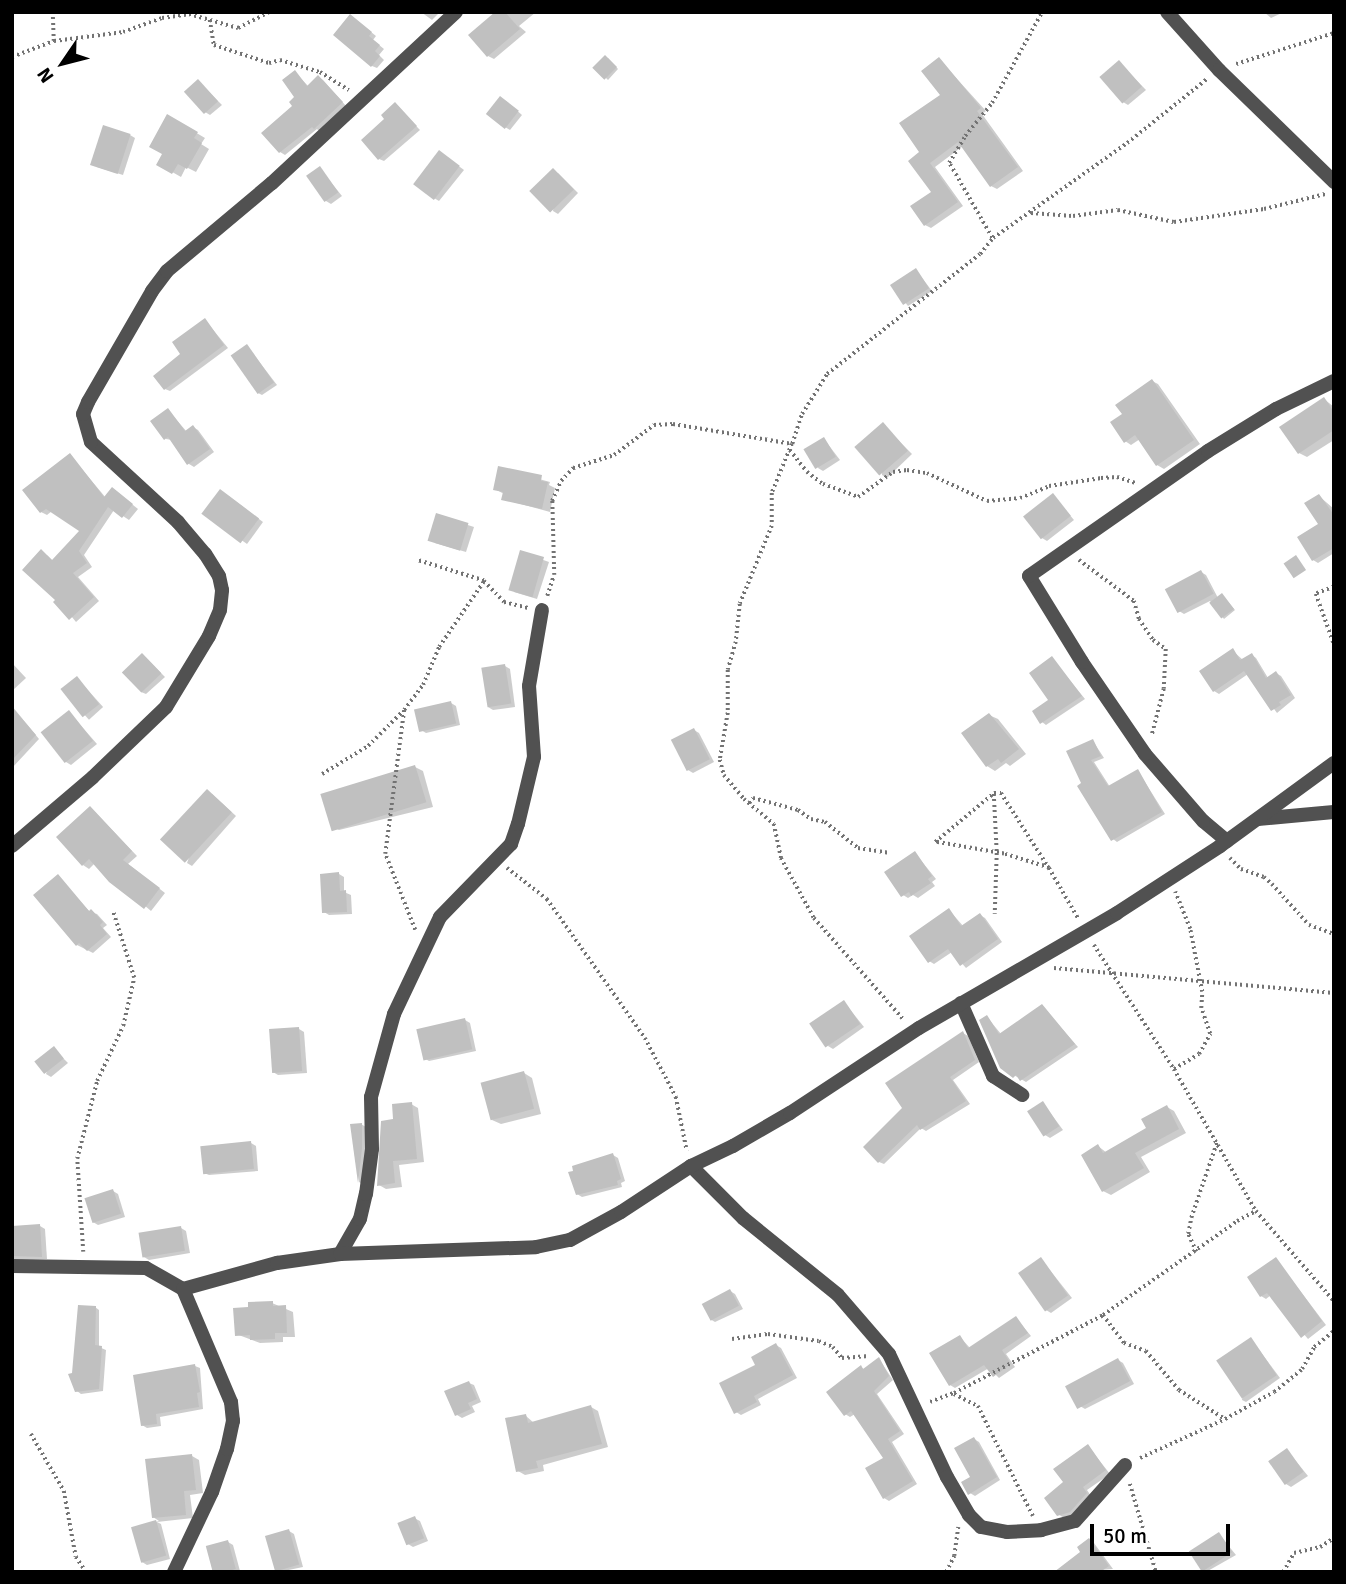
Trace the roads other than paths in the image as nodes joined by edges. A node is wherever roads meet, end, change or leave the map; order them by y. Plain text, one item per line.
1 (456, 12) edge
2 (1167, 12) edge
3 (1334, 182) edge
4 (1334, 381) edge
5 (542, 610) road end
6 (1334, 763) edge
7 (1334, 812) edge
8 (1255, 820) junction
9 (1223, 843) junction
10 (12, 846) edge
11 (961, 1003) junction
12 (1022, 1095) dead end
13 (691, 1166) junction
14 (340, 1254) junction
15 (12, 1266) edge
16 (183, 1289) junction
17 (1125, 1465) road end
18 (174, 1572) edge

1 - 10 street
2 - 3 street
4 - 9 street
5 - 14 street
6 - 8 street
7 - 8 street
8 - 9 street
9 - 11 street
11 - 12 street
11 - 13 street
13 - 14 street
13 - 17 street
14 - 16 street
15 - 16 street
16 - 18 street

